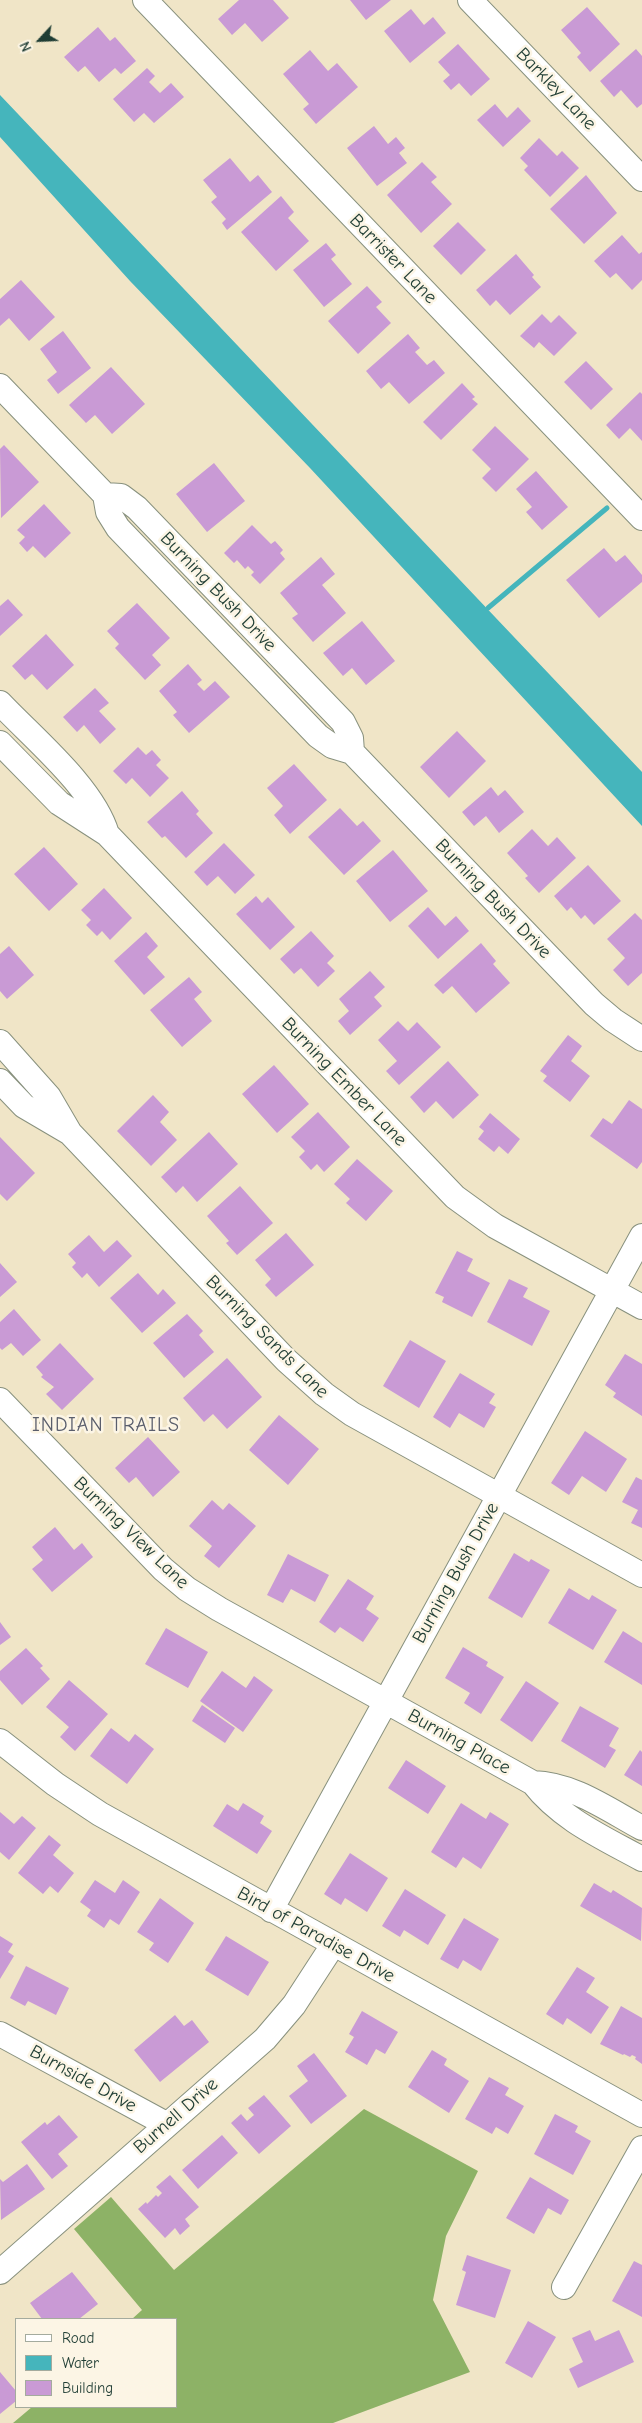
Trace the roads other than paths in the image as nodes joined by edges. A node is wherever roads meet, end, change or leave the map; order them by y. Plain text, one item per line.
1 (144, 0) edge
2 (470, 0) edge
3 (642, 179) edge
4 (0, 386) edge
5 (642, 518) edge
6 (0, 703) edge
7 (0, 742) edge
8 (106, 834) junction
9 (642, 1039) edge
10 (0, 1042) edge
11 (0, 1081) edge
12 (70, 1133) junction
13 (642, 1236) edge
14 (612, 1290) junction
15 (642, 1307) edge
16 (0, 1400) edge
17 (498, 1495) junction
18 (642, 1575) edge
19 (385, 1702) junction
20 (0, 1741) edge
21 (533, 1783) junction
22 (642, 1828) edge
23 (642, 1859) edge
24 (271, 1910) junction
25 (333, 1945) junction
26 (0, 2034) edge
27 (642, 2115) edge
28 (166, 2124) junction
29 (642, 2148) edge
30 (0, 2272) edge
31 (564, 2288) dead end

1 - 5 street, Barrister Lane
2 - 3 street, Barkley Lane
4 - 9 street, Burning Bush Drive
6 - 8 street, Burning Ember Lane
7 - 8 street, Burning Ember Lane
8 - 14 street, Burning Ember Lane
10 - 12 street, Burning Sands Lane
11 - 12 street, Burning Sands Lane
12 - 17 street, Burning Sands Lane
13 - 14 street, Burning Bush Drive
14 - 15 street, Burning Ember Lane
14 - 17 street, Burning Bush Drive
16 - 19 street, Burning View Lane
17 - 18 street, Burning Sands Lane
17 - 19 street, Burning Bush Drive
19 - 21 street, Burning Place
19 - 24 street, Burning Bush Drive
20 - 24 street, Bird of Paradise Drive
21 - 22 street, Burning Place
21 - 23 street, Burning Place
24 - 25 street, Bird of Paradise Drive
25 - 27 street, Bird of Paradise Drive
25 - 28 street, Burnell Drive
26 - 28 street, Burnside Drive
28 - 30 street, Burnell Drive
29 - 31 street

